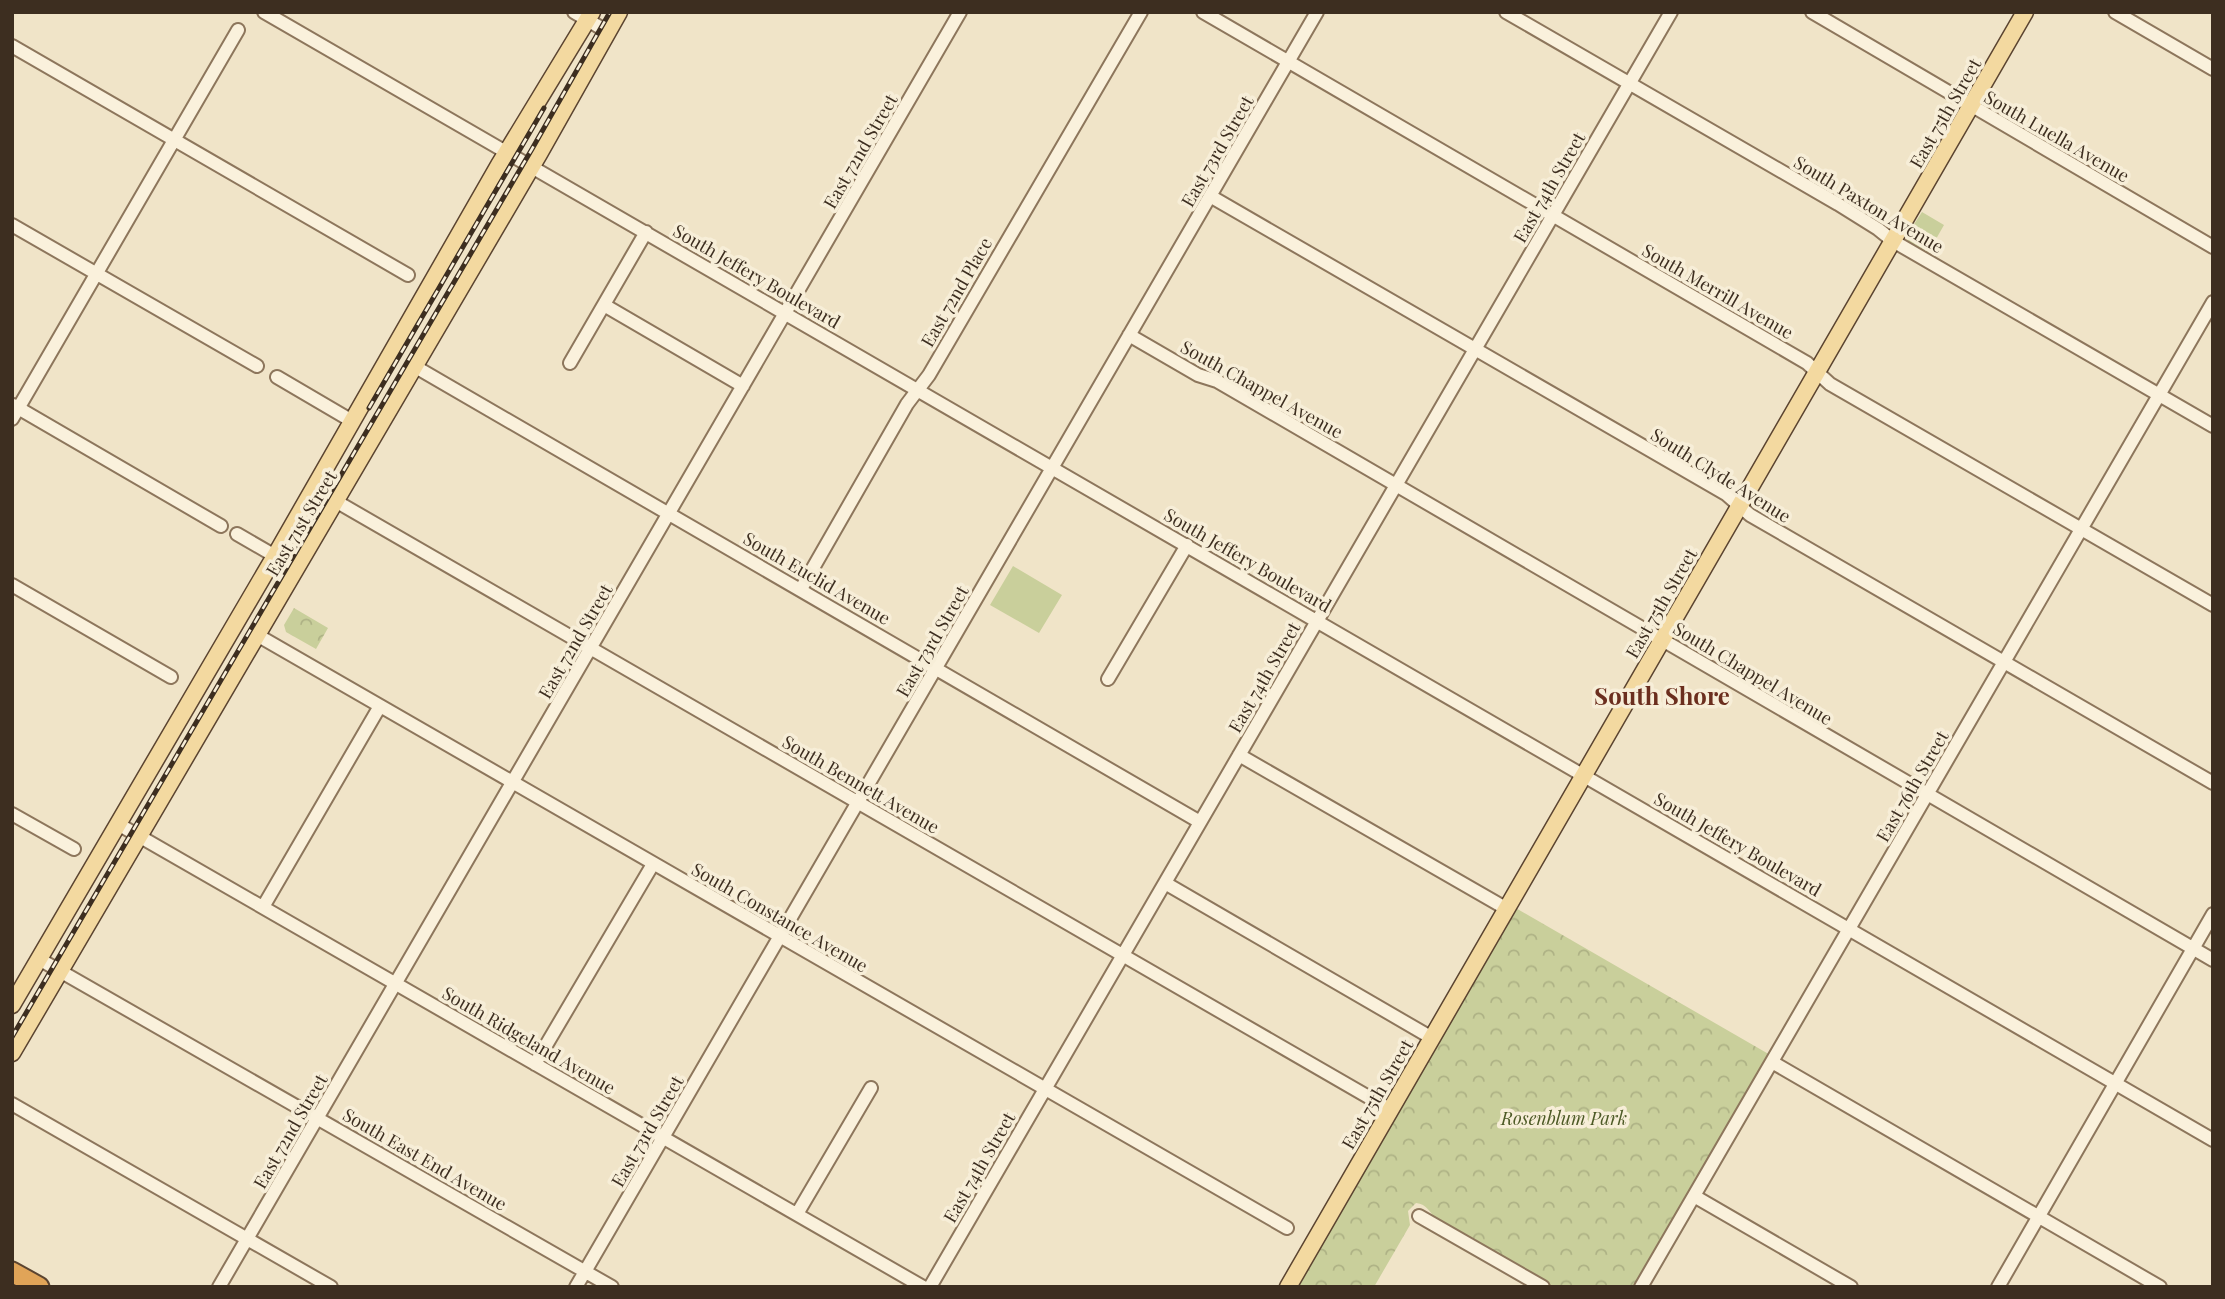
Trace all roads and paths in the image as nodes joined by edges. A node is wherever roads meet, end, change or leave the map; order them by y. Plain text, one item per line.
1 (264, 12) edge
2 (620, 12) edge
3 (960, 12) edge
4 (1141, 12) edge
5 (1203, 12) edge
6 (1317, 12) edge
7 (1506, 12) edge
8 (1671, 12) edge
9 (1812, 12) edge
10 (2025, 12) edge
11 (2115, 12) edge
12 (584, 15) edge
13 (238, 30) dead end
14 (608, 32) junction
15 (12, 46) edge
16 (1289, 62) junction
17 (2213, 69) edge
18 (1629, 84) junction
19 (1971, 107) junction
20 (174, 140) junction
21 (507, 152) junction
22 (532, 167) junction
23 (1210, 196) junction
24 (1553, 215) junction
25 (12, 226) edge
26 (646, 232) junction
27 (1893, 241) junction
28 (2213, 247) edge
29 (96, 274) junction
30 (408, 275) dead end
31 (2213, 302) edge
32 (604, 305) junction
33 (786, 313) junction
34 (1129, 335) junction
35 (1475, 349) junction
36 (570, 363) dead end
37 (257, 366) dead end
38 (414, 366) junction
39 (1817, 372) junction
40 (277, 377) dead end
41 (743, 386) junction
42 (918, 390) junction
43 (2159, 395) junction
44 (14, 411) edge
45 (352, 421) junction
46 (2213, 426) edge
47 (1053, 467) junction
48 (1396, 485) junction
49 (313, 488) junction
50 (336, 502) junction
51 (1740, 506) junction
52 (669, 514) junction
53 (221, 526) dead end
54 (2081, 529) junction
55 (237, 534) dead end
56 (1187, 545) junction
57 (275, 556) junction
58 (12, 585) edge
59 (801, 589) junction
60 (2213, 605) edge
61 (1318, 620) junction
62 (257, 635) junction
63 (1662, 640) junction
64 (591, 648) junction
65 (2004, 662) junction
66 (936, 667) junction
67 (171, 677) dead end
68 (1108, 679) dead end
69 (195, 692) junction
70 (217, 704) junction
71 (380, 706) junction
72 (1239, 755) junction
73 (1584, 775) junction
74 (512, 783) junction
75 (2213, 783) edge
76 (1927, 795) junction
77 (858, 802) junction
78 (12, 814) edge
79 (1200, 822) junction
80 (117, 824) junction
81 (140, 836) junction
82 (74, 849) dead end
83 (653, 864) junction
84 (1165, 883) junction
85 (263, 907) junction
86 (1507, 909) junction
87 (2213, 914) edge
88 (1849, 929) junction
89 (780, 937) junction
90 (2193, 949) junction
91 (1122, 956) junction
92 (38, 959) junction
93 (2213, 960) edge
94 (60, 971) junction
95 (396, 984) junction
96 (12, 1005) edge
97 (1432, 1038) junction
98 (12, 1053) edge
99 (1772, 1062) junction
100 (535, 1064) junction
101 (2115, 1083) junction
102 (871, 1088) dead end
103 (1045, 1090) junction
104 (12, 1104) edge
105 (1391, 1110) junction
106 (318, 1118) junction
107 (663, 1137) junction
108 (2213, 1140) edge
109 (1694, 1196) junction
110 (797, 1214) junction
111 (1419, 1216) dead end
112 (2038, 1216) junction
113 (1287, 1228) dead end
114 (247, 1238) junction
115 (12, 1272) edge
116 (585, 1272) junction
117 (39, 1287) edge
118 (219, 1287) edge
119 (331, 1287) edge
120 (576, 1287) edge
121 (612, 1287) edge
122 (923, 1287) edge
123 (930, 1287) edge
124 (1288, 1287) edge
125 (1543, 1287) edge
126 (1641, 1287) edge
127 (1852, 1287) edge
128 (1997, 1287) edge
129 (2160, 1287) edge

1 - 21 street, South Jeffery Boulevard
2 - 14 main road, East 71st Street
3 - 33 street, East 72nd Street
4 - 42 street, East 72nd Place
5 - 16 street, South Merrill Avenue
6 - 16 street, East 73rd Street
7 - 18 street, South Paxton Avenue
8 - 18 street, East 74th Street
9 - 19 street, South Luella Avenue
10 - 19 main road, East 75th Street
11 - 17 street
12 - 14 street
12 - 21 main road, East 71st Street
13 - 20 street
14 - 22 main road, East 71st Street
15 - 20 street
16 - 23 street, East 73rd Street
16 - 24 street, South Merrill Avenue
18 - 24 street, East 74th Street
18 - 27 street, South Paxton Avenue
19 - 27 main road, East 75th Street
19 - 28 street, South Luella Avenue
20 - 29 street
20 - 30 street
21 - 22 street, South Jeffery Boulevard
21 - 45 main road, East 71st Street
22 - 26 street, South Jeffery Boulevard
22 - 38 main road, East 71st Street
23 - 34 street, East 73rd Street
23 - 35 street, South Clyde Avenue
24 - 35 street, East 74th Street
24 - 39 street, South Merrill Avenue
25 - 29 street
26 - 32 street
26 - 33 street, South Jeffery Boulevard
27 - 39 main road, East 75th Street
27 - 43 street, South Paxton Avenue
29 - 37 street
29 - 44 street
31 - 43 street, East 76th Street
32 - 36 street
32 - 41 street
33 - 41 street, East 72nd Street
33 - 42 street, South Jeffery Boulevard
34 - 47 street, East 73rd Street
34 - 48 street, South Chappel Avenue
35 - 48 street, East 74th Street
35 - 51 street, South Clyde Avenue
38 - 50 main road, East 71st Street
38 - 52 street, South Euclid Avenue
39 - 51 main road, East 75th Street
39 - 54 street, South Merrill Avenue
40 - 45 street
41 - 52 street, East 72nd Street
42 - 47 street, South Jeffery Boulevard
42 - 59 street, East 72nd Place
43 - 46 street, South Paxton Avenue
43 - 54 street, East 76th Street
44 - 53 street
45 - 49 main road, East 71st Street
47 - 56 street, South Jeffery Boulevard
47 - 66 street, East 73rd Street
48 - 61 street, East 74th Street
48 - 63 street, South Chappel Avenue
49 - 50 street, South Bennett Avenue
49 - 57 main road, East 71st Street
50 - 62 main road, East 71st Street
50 - 64 street, South Bennett Avenue
51 - 63 main road, East 75th Street
51 - 65 street, South Clyde Avenue
52 - 59 street, South Euclid Avenue
52 - 64 street, East 72nd Street
54 - 60 street, South Merrill Avenue
54 - 65 street, East 76th Street
55 - 57 street
56 - 61 street, South Jeffery Boulevard
56 - 68 street
57 - 69 main road, East 71st Street
58 - 67 street
59 - 66 street, South Euclid Avenue
61 - 72 street, East 74th Street
61 - 73 street, South Jeffery Boulevard
62 - 70 main road, East 71st Street
62 - 71 street, South Constance Avenue
63 - 73 main road, East 75th Street
63 - 76 street, South Chappel Avenue
64 - 74 street, East 72nd Street
64 - 77 street, South Bennett Avenue
65 - 75 street, South Clyde Avenue
65 - 76 street, East 76th Street
66 - 77 street, East 73rd Street
66 - 79 street, South Euclid Avenue
69 - 70 street
69 - 80 main road, East 71st Street
70 - 81 main road, East 71st Street
71 - 74 street, South Constance Avenue
71 - 85 street
72 - 79 street, East 74th Street
72 - 86 street
73 - 86 main road, East 75th Street
73 - 88 street, South Jeffery Boulevard
74 - 83 street, South Constance Avenue
74 - 95 street, East 72nd Street
76 - 88 street, East 76th Street
76 - 90 street, South Chappel Avenue
77 - 89 street, East 73rd Street
77 - 91 street, South Bennett Avenue
78 - 82 street
79 - 84 street, East 74th Street
80 - 81 street, South Ridgeland Avenue
80 - 92 main road, East 71st Street
81 - 85 street, South Ridgeland Avenue
81 - 94 main road, East 71st Street
83 - 89 street, South Constance Avenue
83 - 100 street
84 - 91 street, East 74th Street
84 - 97 street
85 - 95 street, South Ridgeland Avenue
86 - 97 main road, East 75th Street
87 - 90 street
88 - 99 street, East 76th Street
88 - 101 street, South Jeffery Boulevard
89 - 103 street, South Constance Avenue
89 - 107 street, East 73rd Street
90 - 93 street, South Chappel Avenue
90 - 101 street
91 - 103 street, East 74th Street
91 - 105 street, South Bennett Avenue
92 - 94 street, South East End Avenue
92 - 96 main road, East 71st Street
94 - 98 main road, East 71st Street
94 - 106 street, South East End Avenue
95 - 100 street, South Ridgeland Avenue
95 - 106 street, East 72nd Street
97 - 105 main road, East 75th Street
99 - 109 street, East 76th Street
99 - 112 street
100 - 107 street, South Ridgeland Avenue
101 - 108 street, South Jeffery Boulevard
101 - 112 street
102 - 110 street
103 - 113 street, South Constance Avenue
103 - 123 street, East 74th Street
104 - 114 street
105 - 124 main road, East 75th Street
106 - 114 street, East 72nd Street
106 - 116 street, South East End Avenue
107 - 110 street, South Ridgeland Avenue
107 - 116 street, East 73rd Street
109 - 126 street, East 76th Street
109 - 127 street
110 - 122 street, South Ridgeland Avenue
111 - 125 street
112 - 128 street
112 - 129 street
114 - 118 street, East 72nd Street
114 - 119 street
115 - 117 highway
116 - 120 street, East 73rd Street
116 - 121 street, South East End Avenue

